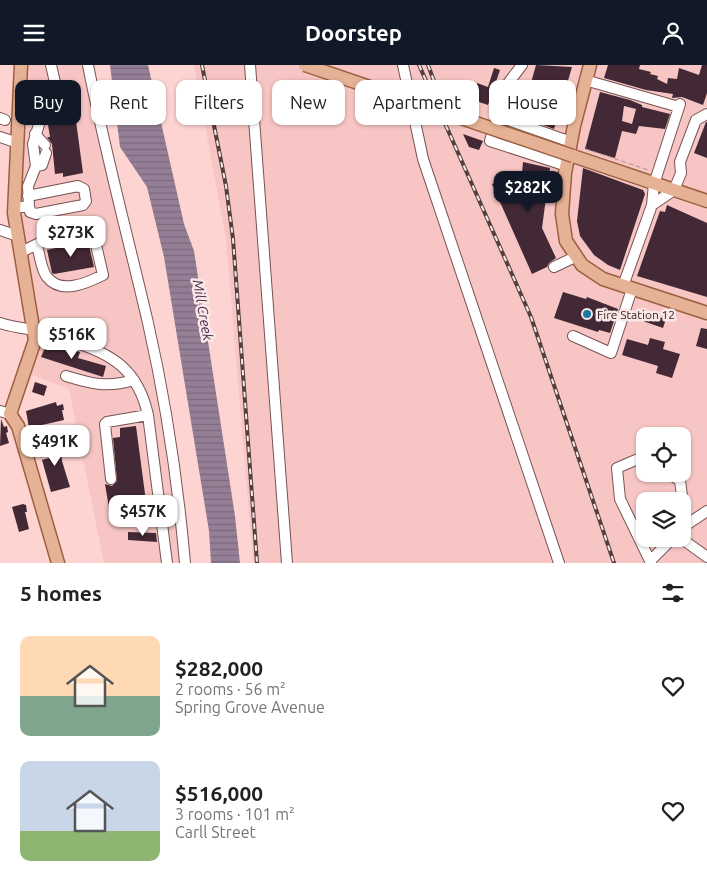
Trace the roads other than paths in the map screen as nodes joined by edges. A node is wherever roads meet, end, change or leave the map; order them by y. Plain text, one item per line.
1 (20, 65) edge
2 (51, 65) edge
3 (88, 65) edge
4 (250, 65) edge
5 (305, 65) edge
6 (403, 65) edge
7 (522, 65) edge
8 (588, 65) edge
9 (511, 80) edge
10 (586, 80) junction
11 (707, 115) edge
12 (494, 125) edge
13 (522, 125) edge
14 (35, 135) junction
15 (0, 137) edge
16 (18, 143) junction
17 (571, 143) junction
18 (36, 166) junction
19 (567, 166) junction
20 (654, 184) junction
21 (674, 190) junction
22 (28, 201) junction
23 (707, 201) edge
24 (652, 205) junction
25 (14, 208) junction
26 (0, 230) edge
27 (18, 236) junction
28 (37, 246) junction
29 (21, 252) junction
30 (575, 257) junction
31 (554, 267) dead end
32 (628, 287) junction
33 (707, 313) edge
34 (0, 323) edge
35 (34, 330) junction
36 (573, 336) dead end
37 (66, 376) dead end
38 (134, 380) junction
39 (5, 412) edge
40 (148, 415) junction
41 (636, 460) edge
42 (111, 479) dead end
43 (707, 511) edge
44 (691, 521) edge
45 (691, 545) edge
46 (665, 547) edge
47 (707, 557) edge
48 (651, 562) edge
49 (58, 563) edge
50 (167, 563) edge
51 (185, 563) edge
52 (287, 563) edge
53 (559, 563) edge

1 - 16 main road
2 - 14 street
3 - 51 street
4 - 52 street
5 - 20 main road, bridge
6 - 53 street
7 - 9 street
8 - 10 main road
10 - 17 main road
10 - 20 street
11 - 21 street
12 - 19 street
13 - 17 street
14 - 18 street
14 - 18 street
15 - 16 street
16 - 25 main road
17 - 19 main road
18 - 22 street
19 - 30 main road
20 - 21 main road
20 - 24 street
21 - 23 main road
21 - 24 street
22 - 22 street
22 - 25 street
24 - 32 street
25 - 27 main road
26 - 27 street
27 - 29 main road
28 - 28 street
28 - 29 street
29 - 35 main road
30 - 31 street
30 - 32 main road
32 - 33 main road
32 - 36 street
34 - 35 street
35 - 38 street
35 - 39 main road
37 - 38 street
38 - 40 street
39 - 49 main road
40 - 42 street
40 - 50 street
41 - 48 street
43 - 44 street
45 - 47 street
46 - 48 street

